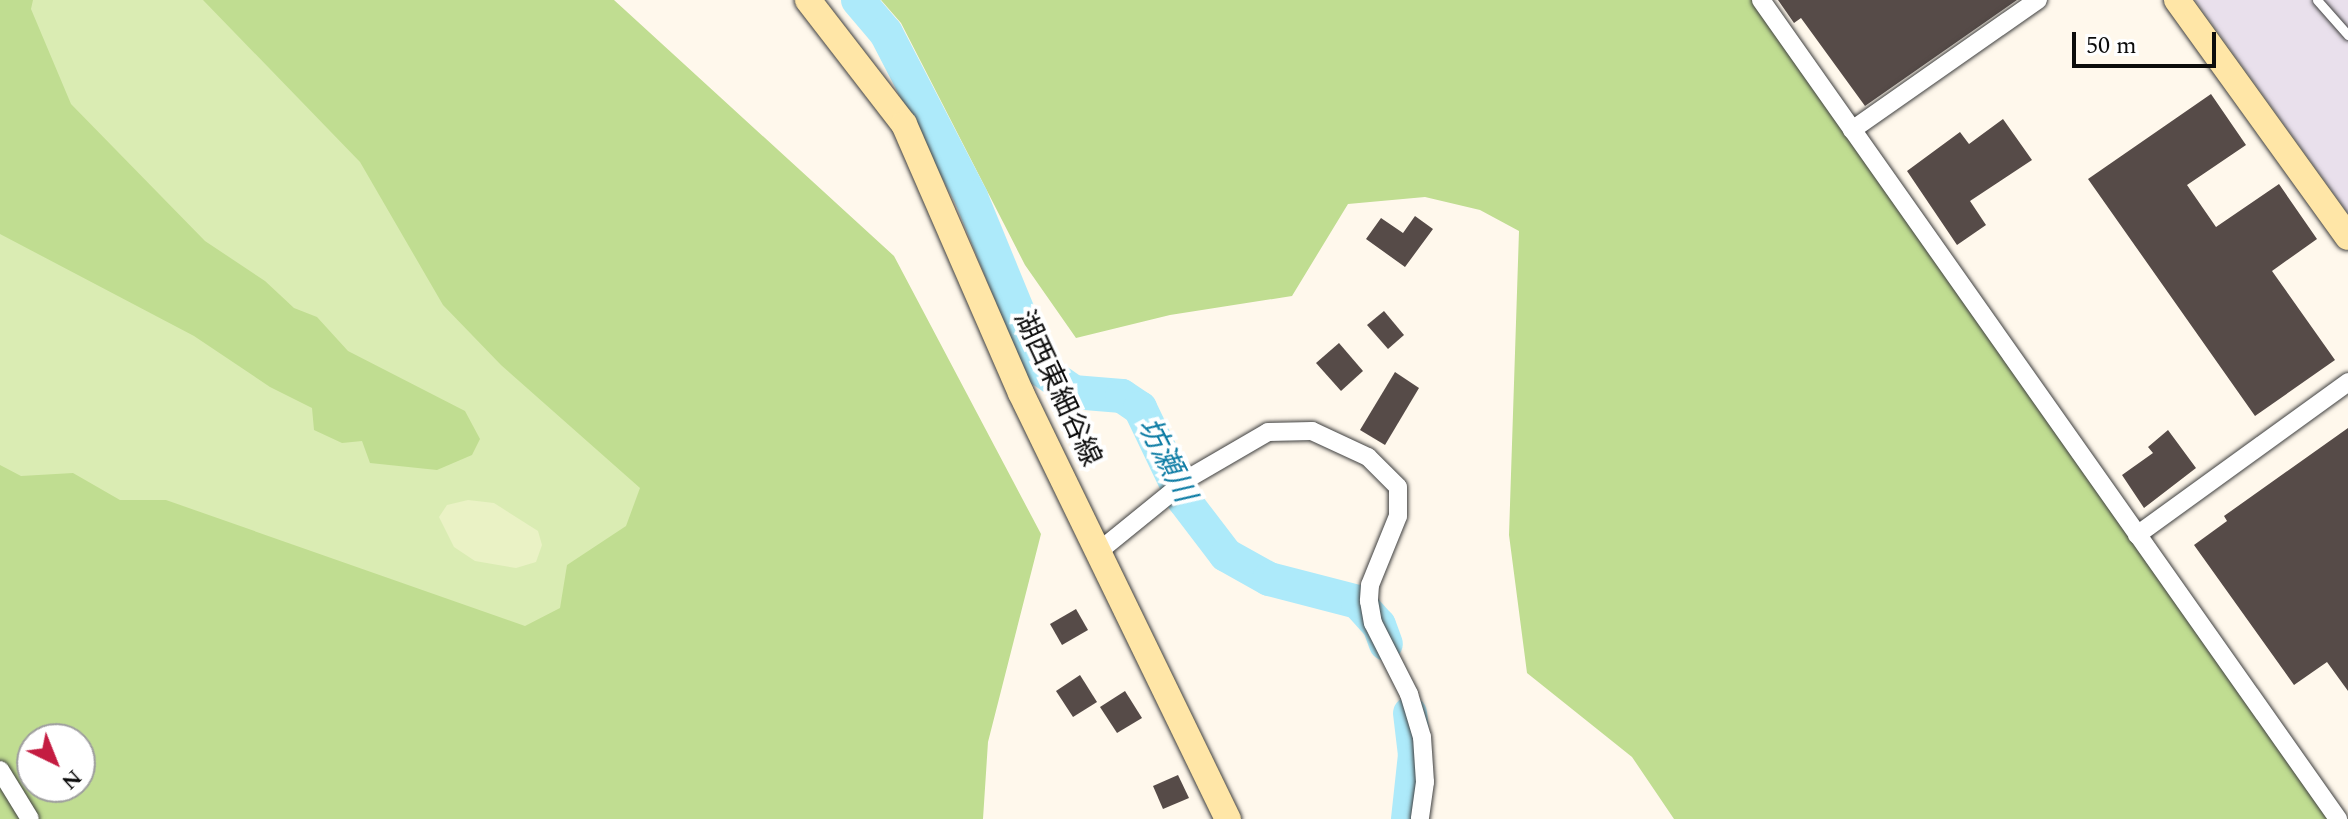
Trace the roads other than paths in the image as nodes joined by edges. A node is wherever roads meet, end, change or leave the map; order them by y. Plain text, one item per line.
1 (808, 0) edge
2 (1761, 0) edge
3 (2038, 0) edge
4 (2177, 0) edge
5 (2317, 0) edge
6 (2348, 35) edge
7 (1852, 130) junction
8 (2348, 237) edge
9 (2348, 382) edge
10 (2137, 535) junction
11 (1098, 552) junction
12 (0, 770) edge
13 (30, 819) edge
14 (1228, 819) edge
15 (1420, 819) edge
16 (2338, 819) edge

1 - 11 main road, 湖西東細谷線
2 - 7 street
3 - 7 street
4 - 8 main road
5 - 6 lane
7 - 10 street
9 - 10 street
10 - 16 street
11 - 14 main road, 湖西東細谷線
11 - 15 street
12 - 13 street

